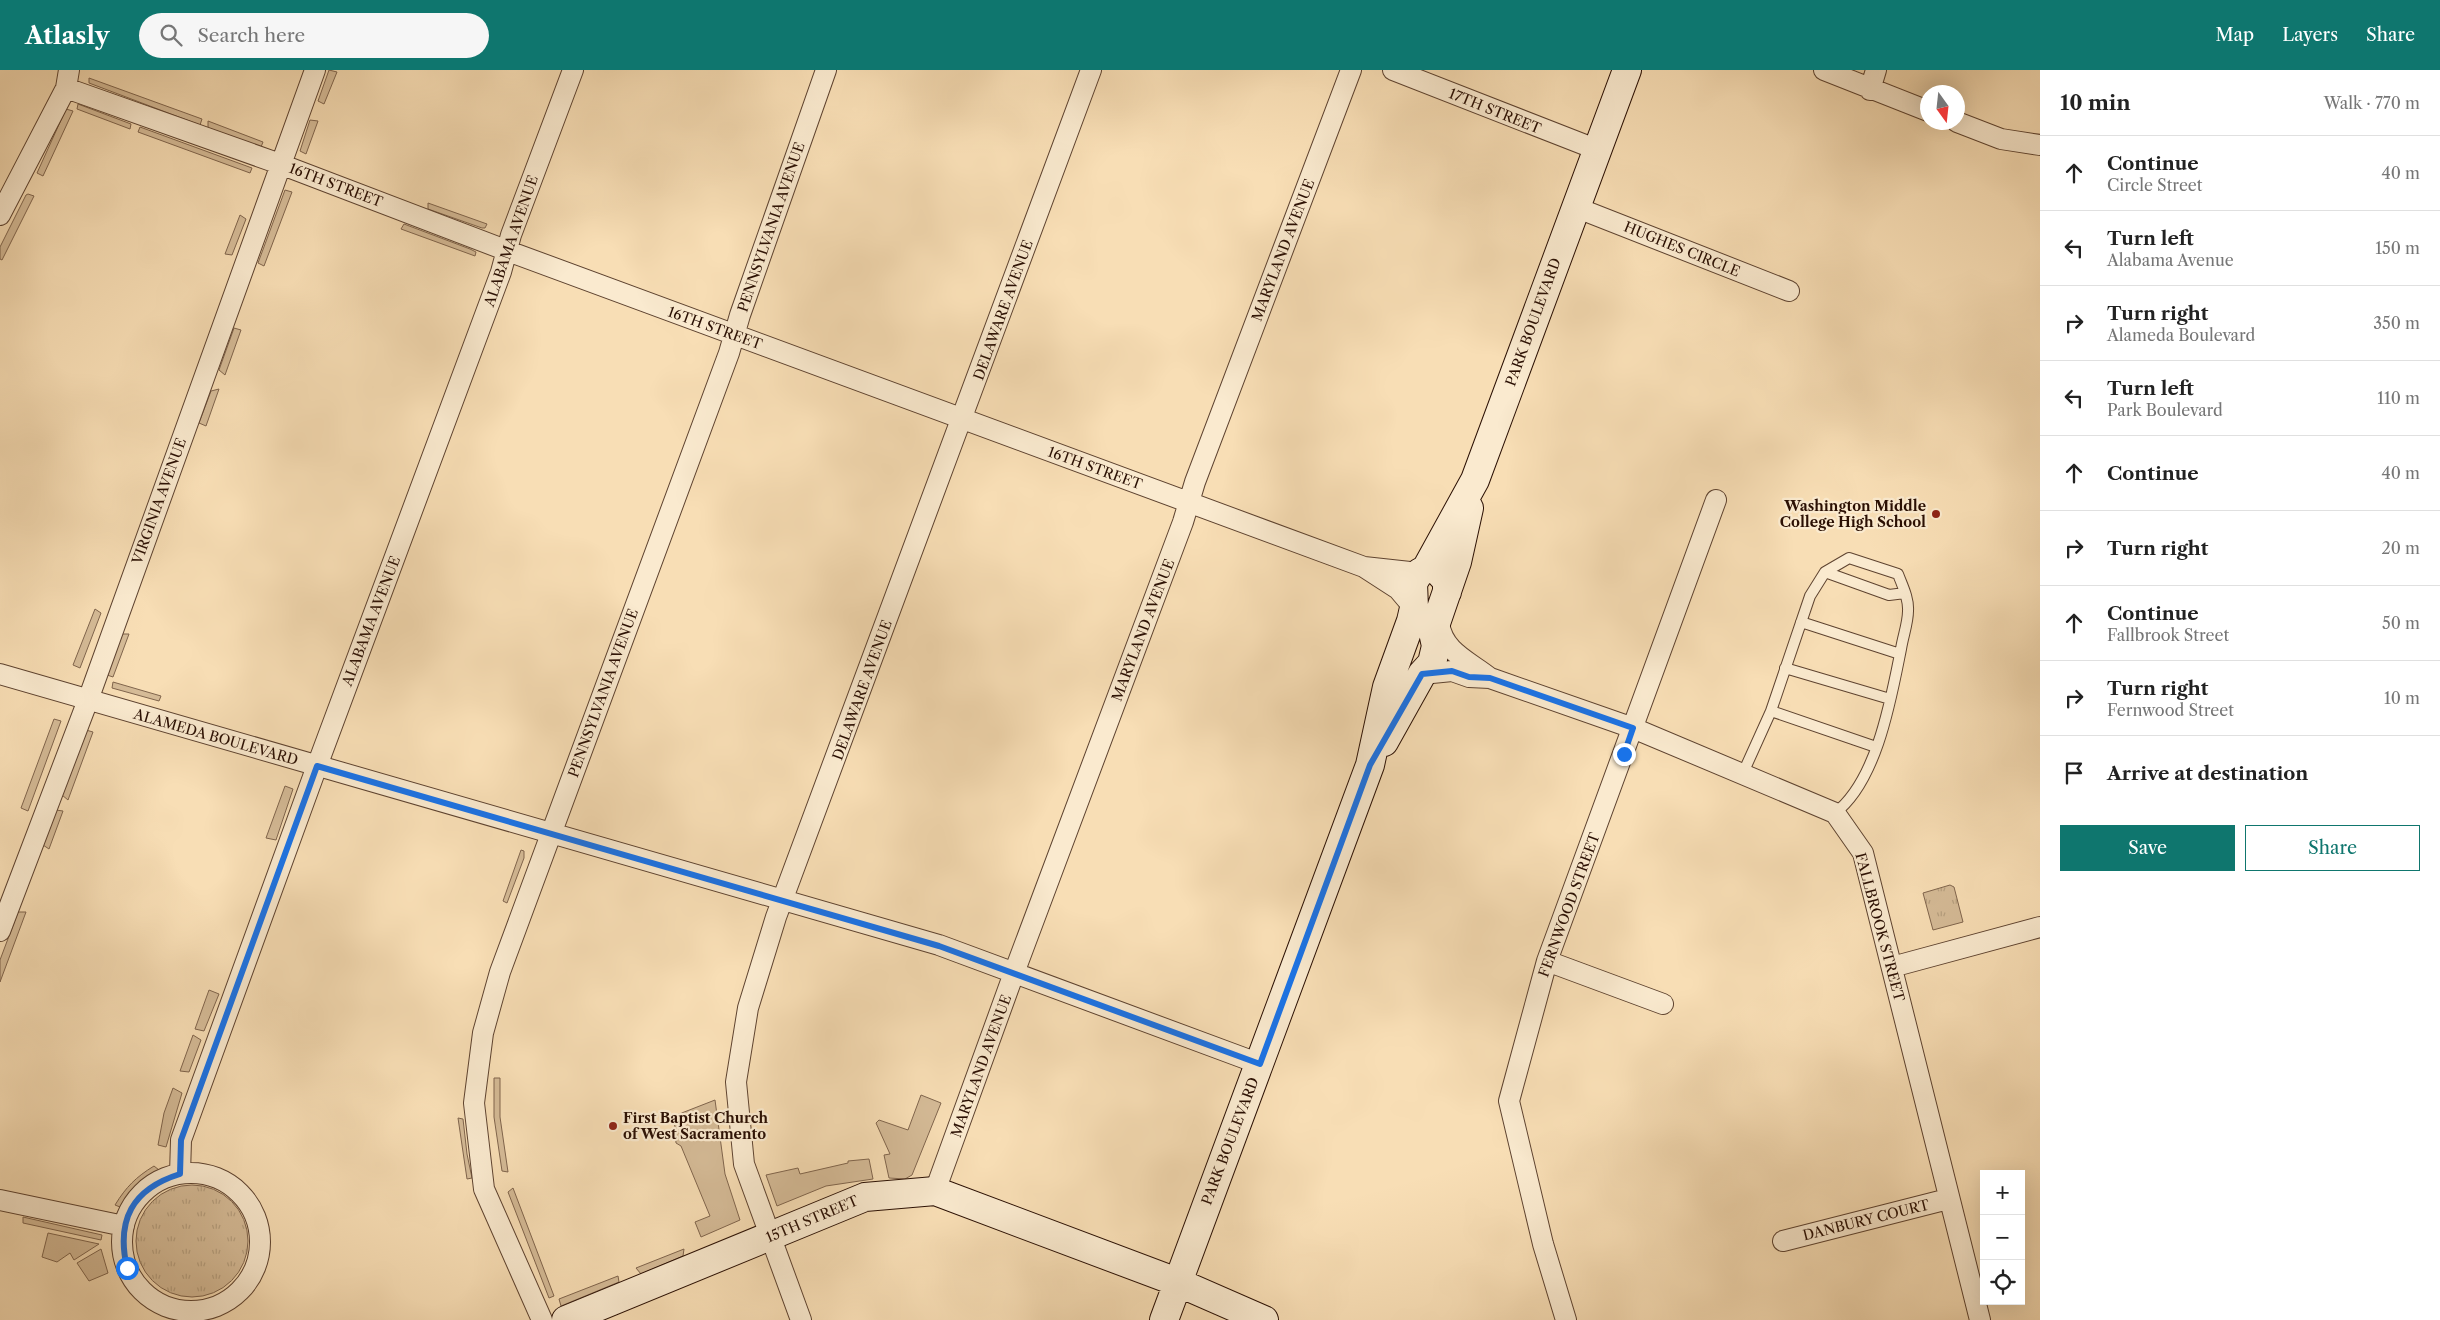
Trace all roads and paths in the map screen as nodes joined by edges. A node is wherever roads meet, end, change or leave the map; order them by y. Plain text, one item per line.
1 (315, 70) edge
2 (574, 70) edge
3 (826, 70) edge
4 (1091, 70) edge
5 (1351, 70) edge
6 (1393, 70) edge
7 (1627, 70) edge
8 (1824, 70) edge
9 (1876, 70) edge
10 (68, 79) edge
11 (1870, 90) junction
12 (1920, 109) edge
13 (1965, 125) edge
14 (2040, 145) edge
15 (1598, 150) junction
16 (280, 164) junction
17 (1575, 207) junction
18 (0, 216) edge
19 (508, 251) junction
20 (1788, 291) dead end
21 (734, 335) junction
22 (963, 419) junction
23 (1475, 480) junction
24 (1716, 500) dead end
25 (1190, 502) junction
26 (1364, 567) junction
27 (1422, 571) junction
28 (1825, 572) junction
29 (1905, 593) junction
30 (1433, 606) junction
31 (1801, 622) junction
32 (1402, 650) junction
33 (1900, 654) junction
34 (1785, 668) junction
35 (0, 674) edge
36 (1422, 674) junction
37 (1490, 678) junction
38 (1890, 699) junction
39 (88, 700) junction
40 (1770, 711) junction
41 (1633, 728) junction
42 (1876, 747) junction
43 (1370, 765) junction
44 (317, 766) junction
45 (1743, 773) junction
46 (1835, 813) junction
47 (550, 834) junction
48 (784, 900) junction
49 (2040, 927) edge
50 (0, 931) edge
51 (1547, 961) junction
52 (1892, 967) junction
53 (1014, 973) junction
54 (1663, 1004) dead end
55 (1260, 1064) junction
56 (180, 1174) junction
57 (935, 1191) junction
58 (1948, 1199) junction
59 (0, 1200) edge
60 (124, 1226) junction
61 (771, 1237) junction
62 (1783, 1241) dead end
63 (1177, 1282) junction
64 (219, 1314) edge
65 (542, 1320) edge
66 (566, 1320) edge
67 (801, 1320) edge
68 (1164, 1320) edge
69 (1264, 1320) edge
70 (1566, 1320) edge
71 (1980, 1320) edge

1 - 16 street, VIRGINIA AVENUE
2 - 19 street, ALABAMA AVENUE
3 - 21 street, PENNSYLVANIA AVENUE
4 - 22 street, DELAWARE AVENUE
5 - 25 street, MARYLAND AVENUE
6 - 15 street, 17TH STREET
7 - 15 street, PARK BOULEVARD
8 - 11 street
9 - 11 street
10 - 16 street, 16TH STREET
10 - 18 street
11 - 12 street
13 - 14 street
15 - 17 street, PARK BOULEVARD
16 - 19 street, 16TH STREET
16 - 39 street, VIRGINIA AVENUE
17 - 20 street, HUGHES CIRCLE
17 - 23 street, PARK BOULEVARD
19 - 21 street, 16TH STREET
19 - 44 street, ALABAMA AVENUE
21 - 22 street, 16TH STREET
21 - 47 street, PENNSYLVANIA AVENUE
22 - 25 street, 16TH STREET
22 - 48 street, DELAWARE AVENUE
23 - 27 street, PARK BOULEVARD
23 - 30 street
24 - 41 street, FERNWOOD STREET
25 - 26 street, 16TH STREET
25 - 53 street, MARYLAND AVENUE
26 - 27 street
26 - 30 street
27 - 30 street, PARK BOULEVARD
27 - 30 street
28 - 29 lane
28 - 29 lane
28 - 31 lane
29 - 33 lane
30 - 32 street, PARK BOULEVARD
30 - 36 street
30 - 37 street
31 - 33 lane
31 - 34 lane
32 - 36 street
32 - 43 street, PARK BOULEVARD
33 - 38 lane
34 - 38 lane
34 - 40 lane
35 - 39 street, ALAMEDA BOULEVARD
36 - 37 street
36 - 43 street
37 - 41 street
38 - 42 lane
39 - 44 street, ALAMEDA BOULEVARD
39 - 50 street, VIRGINIA AVENUE
40 - 42 lane
40 - 45 lane
41 - 45 street
41 - 51 street, FERNWOOD STREET
42 - 46 lane
43 - 55 street, PARK BOULEVARD
44 - 47 street, ALAMEDA BOULEVARD
44 - 56 street, ALABAMA AVENUE
45 - 46 street
46 - 52 street, FALLBROOK STREET
47 - 48 street, ALAMEDA BOULEVARD
47 - 65 street, PENNSYLVANIA AVENUE
48 - 53 street, ALAMEDA BOULEVARD
48 - 61 street, DELAWARE AVENUE
49 - 52 street
51 - 54 street
51 - 70 street, FERNWOOD STREET
52 - 58 street, FALLBROOK STREET
53 - 55 street, ALAMEDA BOULEVARD
53 - 57 street, MARYLAND AVENUE
55 - 63 street, PARK BOULEVARD
56 - 60 street
56 - 64 street
57 - 61 street, 15TH STREET
57 - 63 street, 15TH STREET
58 - 62 street, DANBURY COURT
58 - 71 street, FALLBROOK STREET
59 - 60 street
60 - 64 street
61 - 66 street, 15TH STREET
61 - 67 street, DELAWARE AVENUE
63 - 68 street, PARK BOULEVARD
63 - 69 street, 15TH STREET

